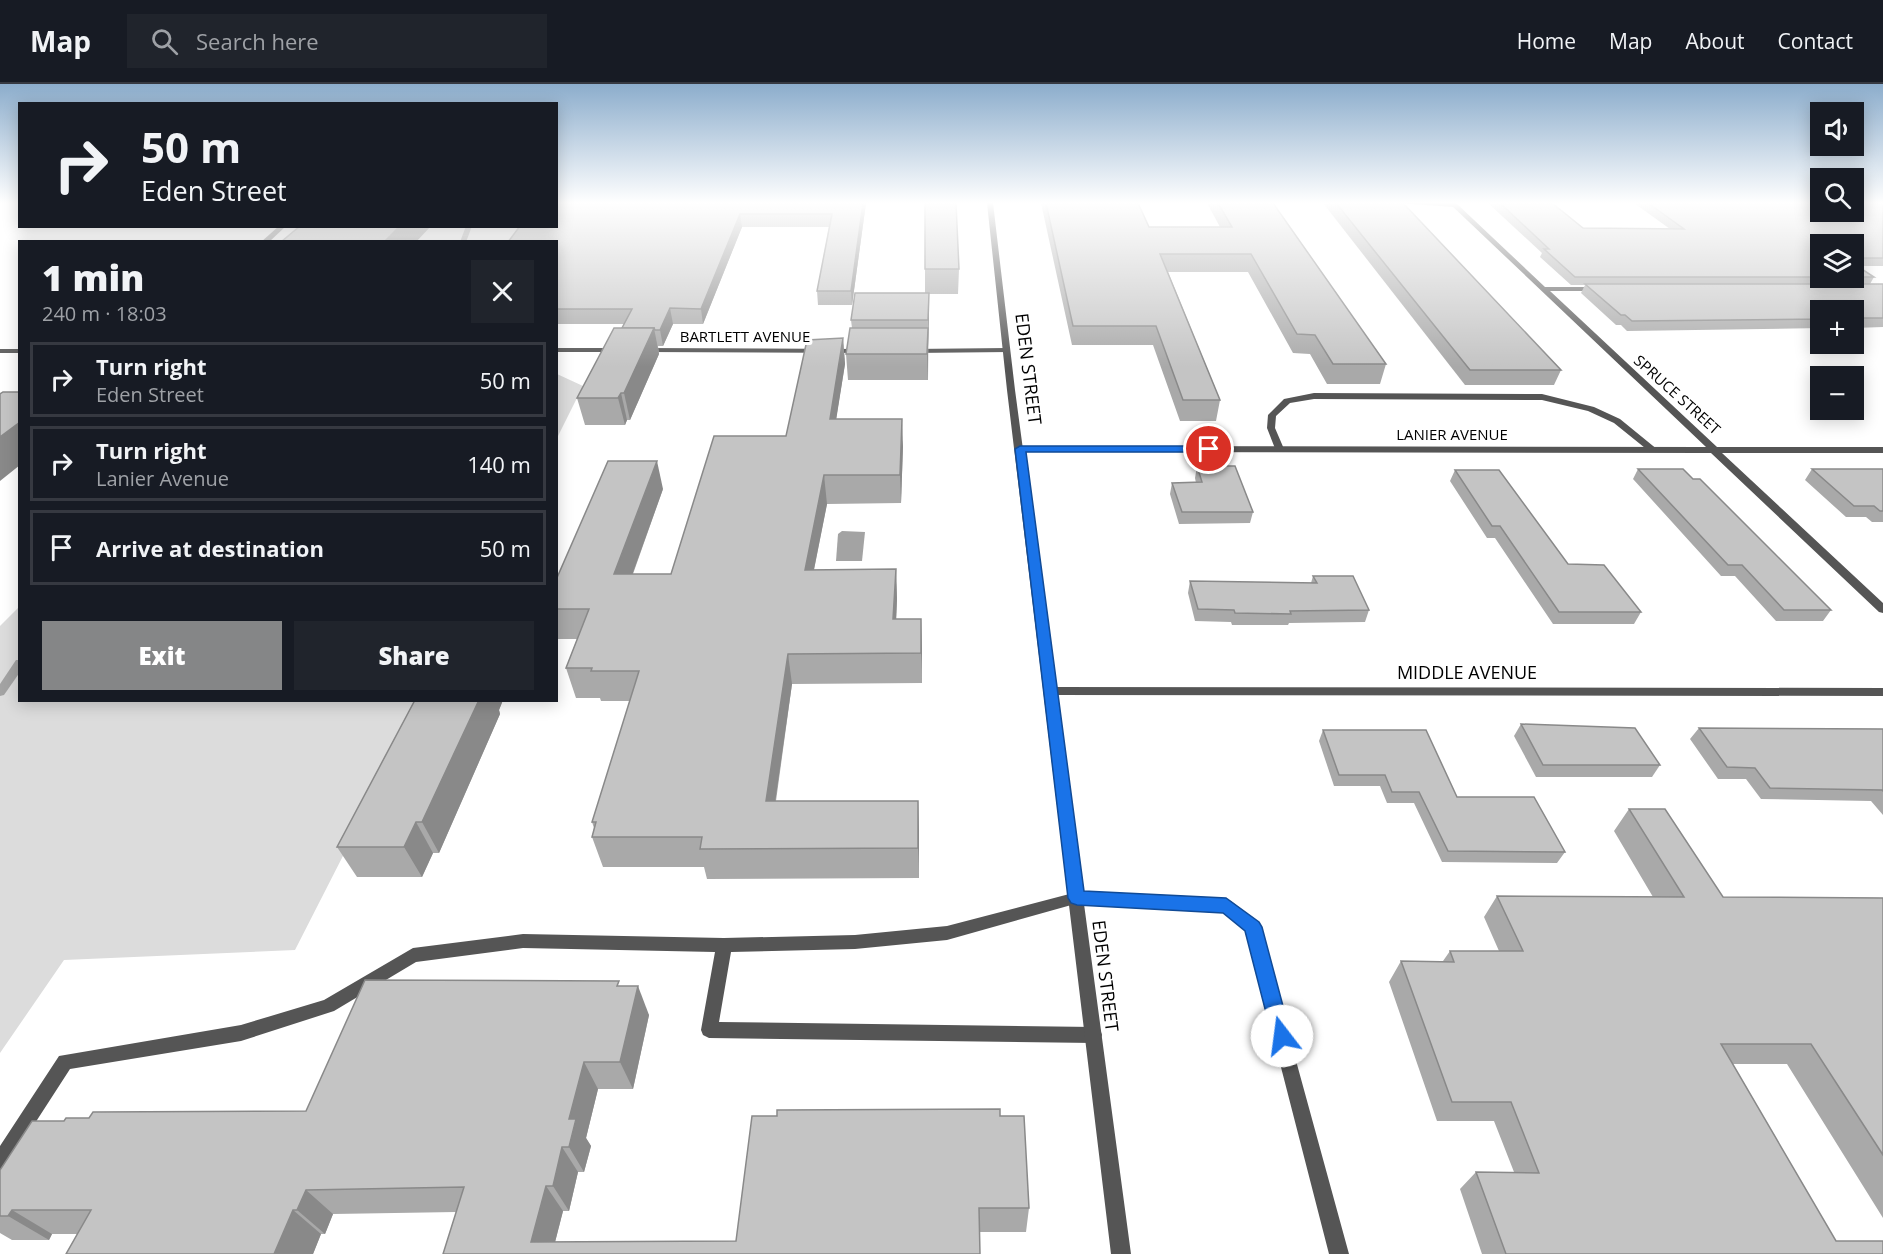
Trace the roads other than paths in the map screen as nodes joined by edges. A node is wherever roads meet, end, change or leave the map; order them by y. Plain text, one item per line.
1 (996, 258) edge
2 (1510, 258) edge
3 (1543, 289) junction
4 (1612, 289) edge
5 (558, 350) edge
6 (626, 350) edge
7 (636, 350) edge
8 (1006, 350) junction
9 (0, 351) edge
10 (18, 351) edge
11 (869, 351) edge
12 (904, 351) edge
13 (1020, 449) junction
14 (1279, 449) junction
15 (1653, 450) junction
16 (1717, 450) junction
17 (1883, 450) edge
18 (1883, 609) edge
19 (1051, 691) junction
20 (1883, 692) edge
21 (1077, 898) junction
22 (724, 945) junction
23 (1094, 1035) junction
24 (0, 1162) edge
25 (1121, 1254) edge
26 (1339, 1254) edge

1 - 8 street, EDEN STREET
2 - 3 street, SPRUCE STREET
3 - 4 street
3 - 16 street, SPRUCE STREET
5 - 6 street
7 - 11 street, BARTLETT AVENUE
8 - 12 street
8 - 13 street, EDEN STREET
9 - 10 street
13 - 14 street, LANIER AVENUE
13 - 19 street, EDEN STREET
14 - 15 street, LANIER AVENUE
14 - 15 street
15 - 16 street, LANIER AVENUE
16 - 17 street, LANIER AVENUE
16 - 18 street, SPRUCE STREET
19 - 20 street, MIDDLE AVENUE
19 - 21 street, EDEN STREET
21 - 22 street
21 - 23 street, EDEN STREET
21 - 26 street
22 - 23 street
22 - 24 street
23 - 25 street, EDEN STREET

